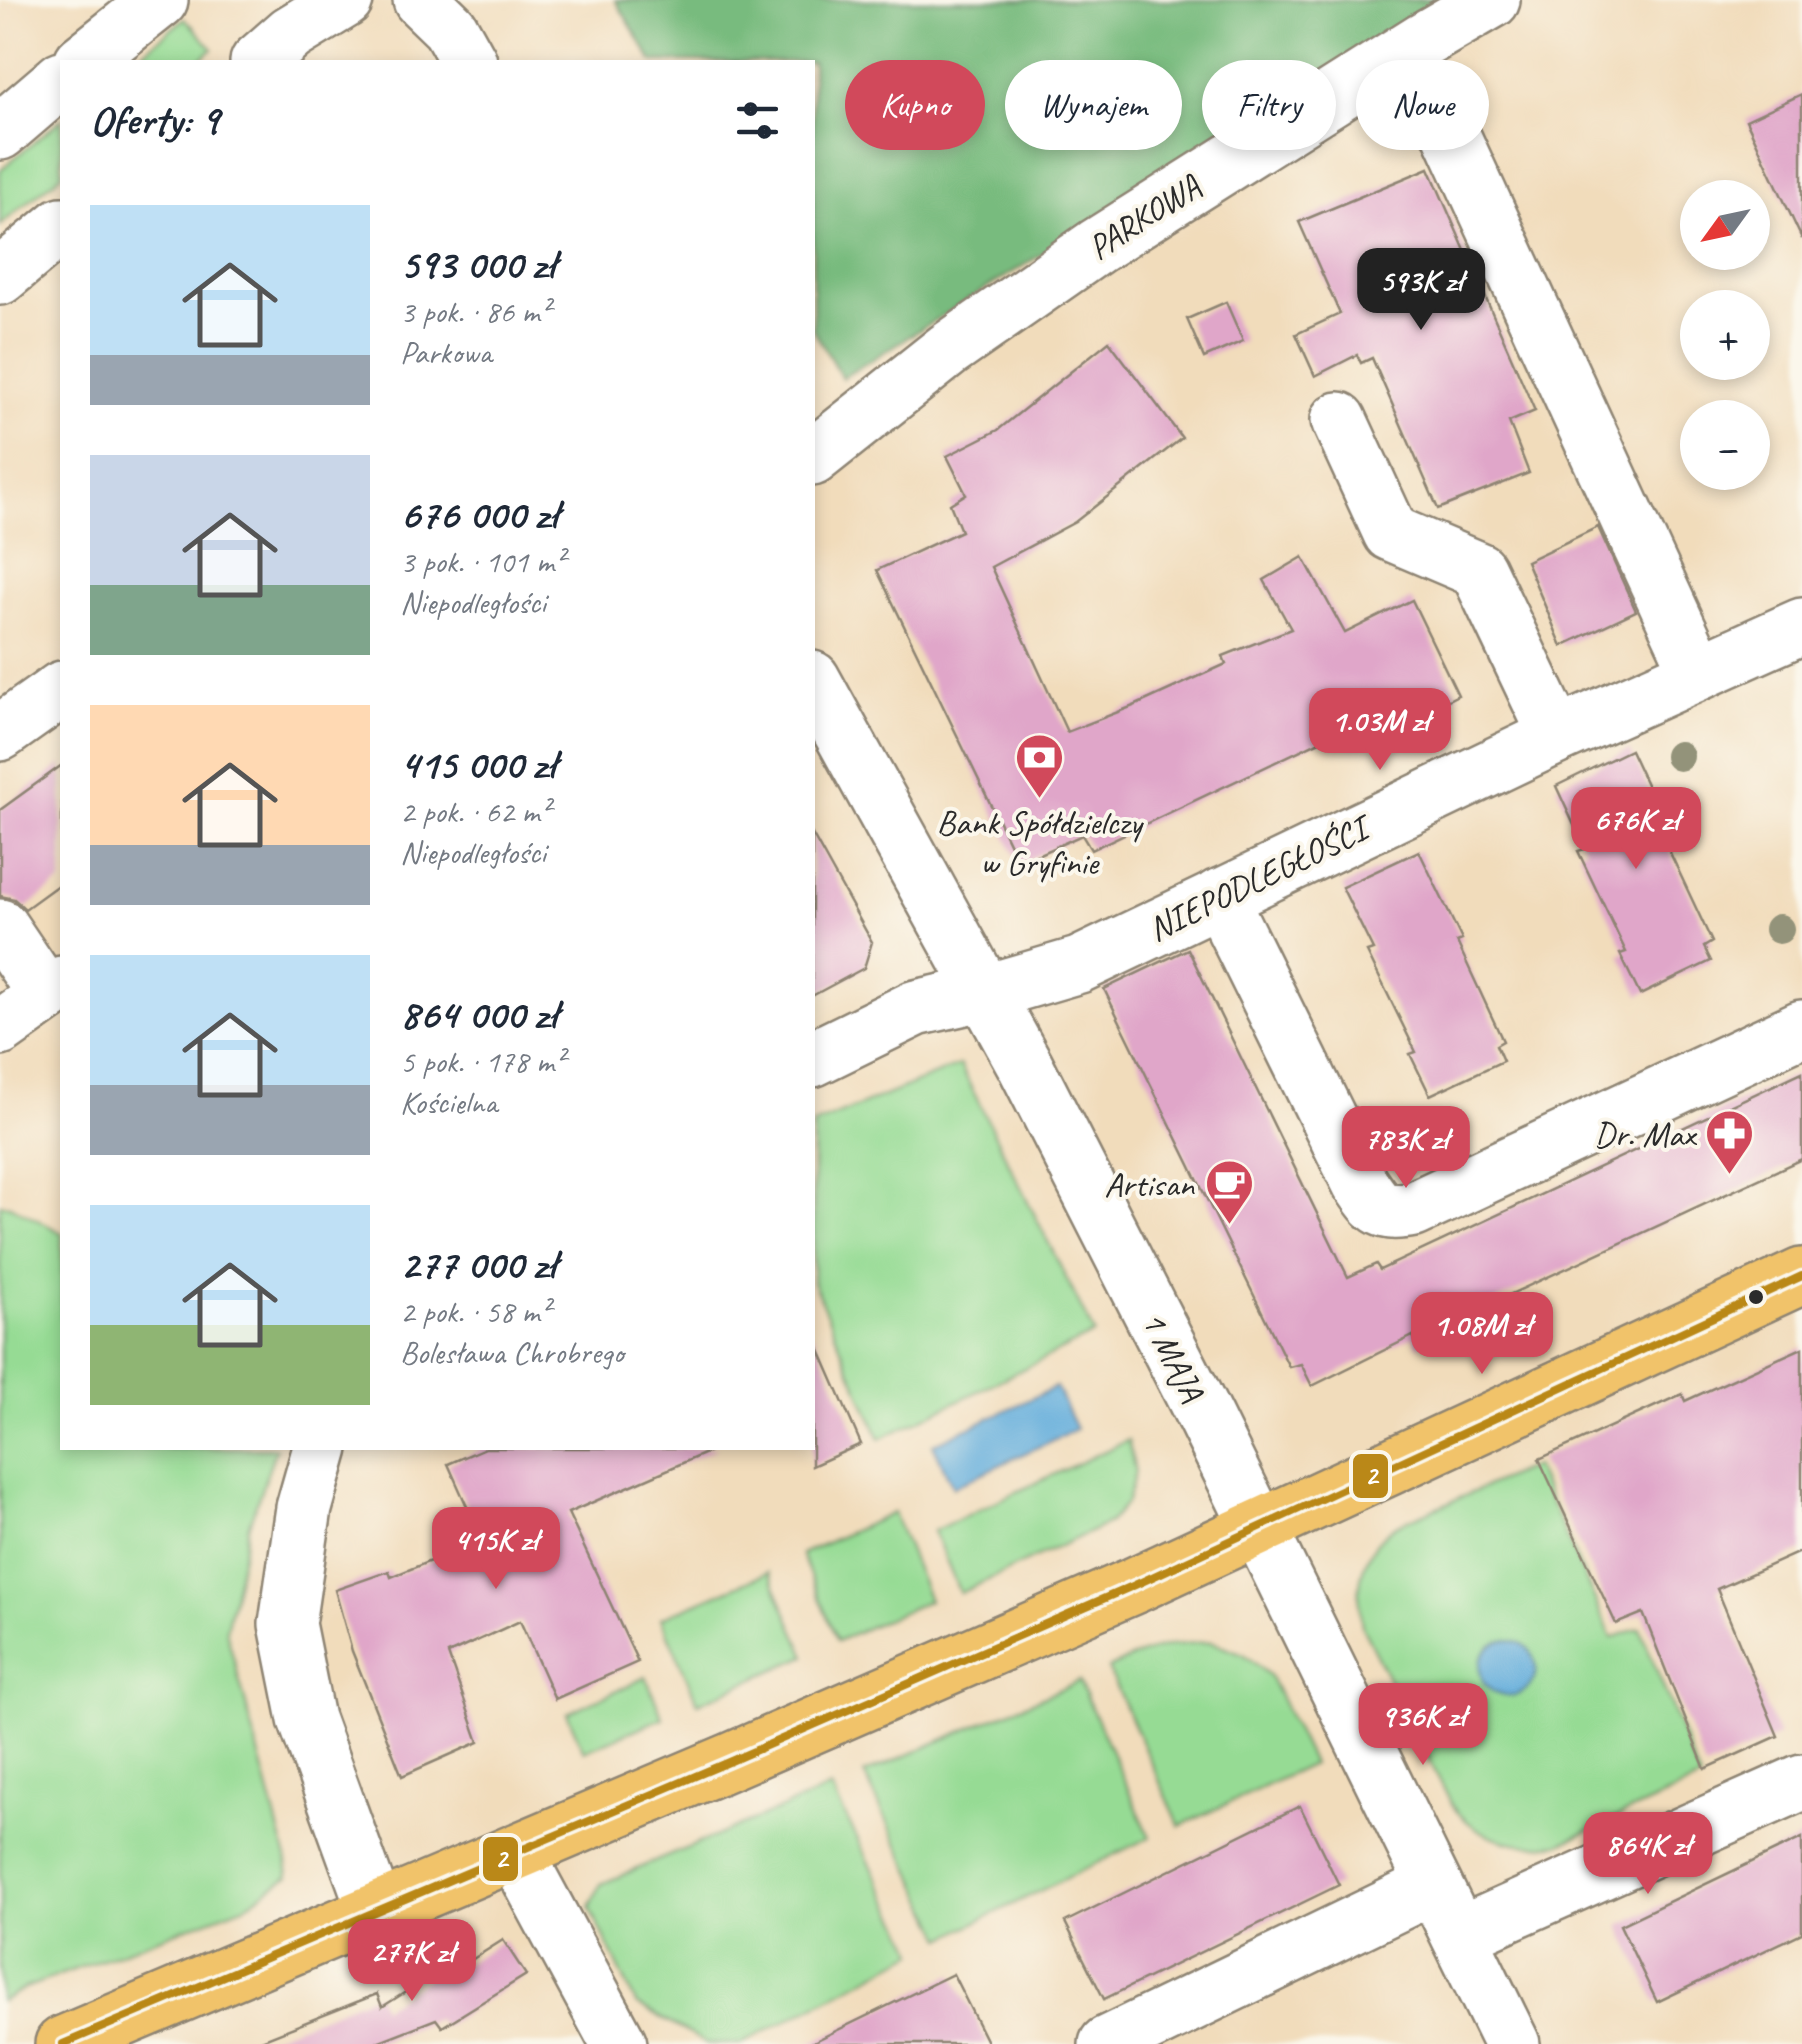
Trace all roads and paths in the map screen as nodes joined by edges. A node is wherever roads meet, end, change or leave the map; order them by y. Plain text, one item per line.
1 (160, 0) edge
2 (345, 0) edge
3 (421, 0) edge
4 (1492, 0) edge
5 (85, 60) edge
6 (260, 60) edge
7 (469, 60) edge
8 (60, 81) edge
9 (0, 132) edge
10 (1459, 150) edge
11 (60, 228) edge
12 (0, 277) edge
13 (1339, 420) dead end
14 (815, 456) edge
15 (1802, 626) edge
16 (1698, 671) junction
17 (815, 684) edge
18 (60, 690) edge
19 (0, 734) edge
20 (1557, 736) junction
21 (1219, 897) junction
22 (0, 926) edge
23 (54, 990) edge
24 (987, 992) junction
25 (0, 1028) edge
26 (1802, 1028) edge
27 (815, 1058) edge
28 (1802, 1276) edge
29 (320, 1450) edge
30 (1258, 1527) junction
31 (1802, 1782) edge
32 (516, 1853) junction
33 (1433, 1886) junction
34 (376, 1912) junction
35 (1459, 1936) junction
36 (63, 2044) edge
37 (619, 2044) edge
38 (1107, 2044) edge
39 (1512, 2044) edge

1 - 5 street
2 - 6 street
3 - 7 street
4 - 14 street, PARKOWA
8 - 9 street
10 - 16 street
11 - 12 street
13 - 20 street
15 - 16 street, NIEPODLEGŁOŚCI
16 - 20 street, NIEPODLEGŁOŚCI
17 - 24 street, 1 MAJA
18 - 19 street
20 - 21 street, NIEPODLEGŁOŚCI
21 - 24 street, NIEPODLEGŁOŚCI
21 - 26 street
22 - 23 street
23 - 25 street
24 - 27 street, NIEPODLEGŁOŚCI
24 - 30 street, 1 MAJA
28 - 30 main road
29 - 34 street
30 - 32 main road
30 - 33 street, 1 MAJA
31 - 35 street
32 - 34 main road
32 - 37 street
33 - 35 street, 1 MAJA
33 - 38 street
34 - 36 main road
35 - 39 street, 1 MAJA

